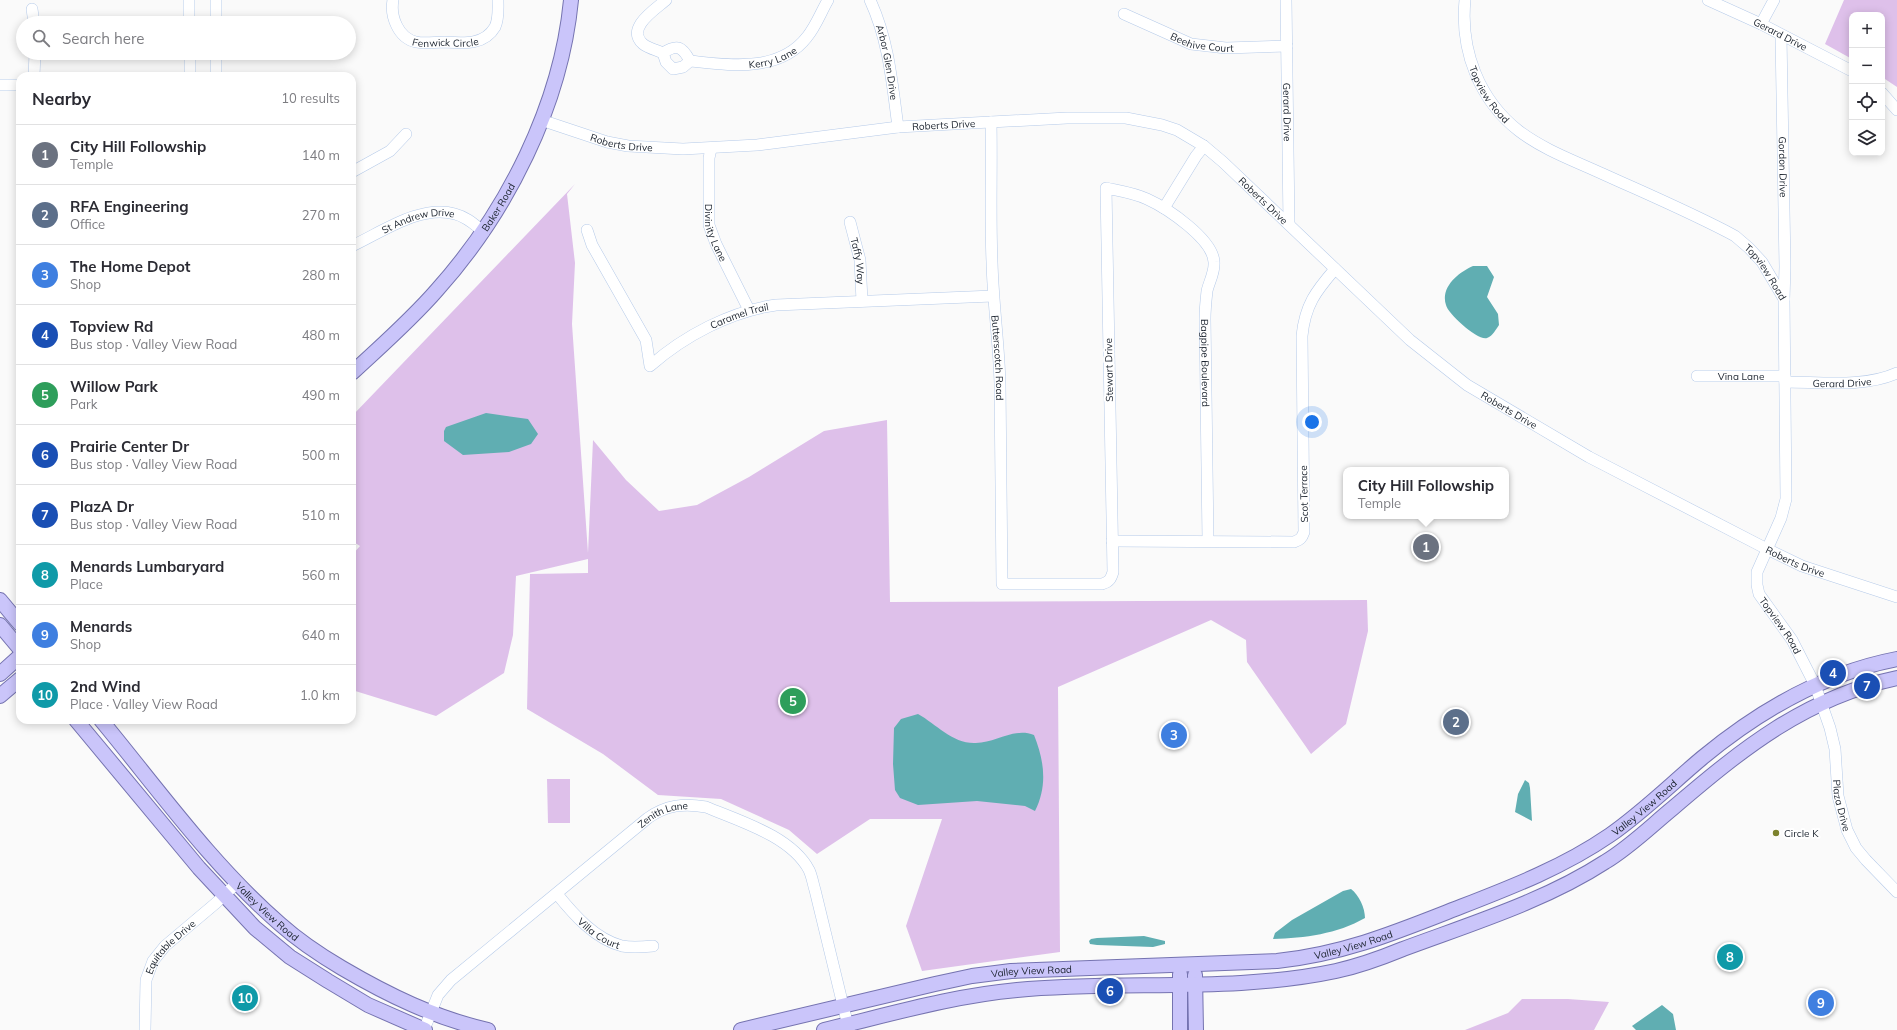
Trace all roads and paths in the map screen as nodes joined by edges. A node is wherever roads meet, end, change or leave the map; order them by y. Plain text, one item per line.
1 (189, 0) edge
2 (216, 0) edge
3 (393, 0) edge
4 (498, 0) edge
5 (571, 0) edge
6 (666, 0) edge
7 (828, 0) edge
8 (870, 0) edge
9 (1286, 0) edge
10 (1465, 0) edge
11 (1708, 0) edge
12 (1774, 0) edge
13 (32, 9) dead end
14 (1124, 14) dead end
15 (33, 16) edge
16 (189, 16) edge
17 (216, 16) edge
18 (1761, 24) junction
19 (1782, 36) junction
20 (1287, 46) junction
21 (663, 53) junction
22 (35, 60) edge
23 (190, 60) edge
24 (216, 60) edge
25 (690, 61) junction
26 (1849, 70) edge
27 (34, 72) edge
28 (190, 72) edge
29 (216, 72) edge
30 (0, 85) edge
31 (16, 85) edge
32 (1885, 96) edge
33 (1897, 110) edge
34 (541, 120) junction
35 (991, 127) junction
36 (898, 128) junction
37 (406, 134) dead end
38 (1204, 146) junction
39 (711, 149) junction
40 (356, 170) edge
41 (1164, 208) junction
42 (850, 222) dead end
43 (1289, 224) junction
44 (587, 230) dead end
45 (484, 232) junction
46 (356, 244) edge
47 (1335, 269) junction
48 (993, 296) junction
49 (1784, 299) junction
50 (862, 301) junction
51 (749, 310) junction
52 (356, 368) edge
53 (1897, 372) edge
54 (1697, 376) dead end
55 (1785, 379) junction
56 (1208, 540) junction
57 (1112, 541) junction
58 (1767, 549) junction
59 (1002, 584) joint
60 (1897, 597) edge
61 (0, 600) edge
62 (16, 619) edge
63 (0, 625) edge
64 (16, 644) edge
65 (1897, 659) edge
66 (16, 660) edge
67 (0, 674) edge
68 (1897, 678) edge
69 (16, 682) edge
70 (1815, 685) junction
71 (0, 696) edge
72 (1821, 703) junction
73 (79, 724) edge
74 (104, 724) edge
75 (237, 883) junction
76 (1897, 892) edge
77 (557, 894) junction
78 (224, 896) junction
79 (653, 946) dead end
80 (1180, 965) junction
81 (1194, 965) junction
82 (1180, 984) junction
83 (1195, 984) junction
84 (843, 1005) junction
85 (430, 1013) junction
86 (849, 1027) edge
87 (145, 1030) edge
88 (425, 1030) edge
89 (488, 1030) edge
90 (741, 1030) edge
91 (824, 1030) edge
92 (1180, 1030) edge
93 (1196, 1030) edge

1 - 16 street
2 - 17 street
3 - 4 street, Fenwick Circle
5 - 34 main road, Baker Road
6 - 21 street
7 - 25 street, Kerry Lane
8 - 36 street, Arbor Glen Drive
9 - 20 street, Gerard Drive
10 - 49 street, Topview Road
11 - 18 street, Gerard Drive
12 - 18 street
13 - 15 street
14 - 20 street, Beehive Court
18 - 19 street, Gerard Drive
19 - 26 street, Gerard Drive
19 - 49 street, Gordon Drive
20 - 43 street, Gerard Drive
21 - 25 street
21 - 25 street, Kerry Lane
22 - 27 street
23 - 28 street
24 - 29 street
30 - 31 street
32 - 33 street
34 - 39 street, Roberts Drive
34 - 45 main road, Baker Road
35 - 36 street, Roberts Drive
35 - 38 street, Roberts Drive
35 - 48 street, Butterscotch Road
36 - 39 street, Roberts Drive
37 - 40 street
38 - 41 street
38 - 43 street, Roberts Drive
39 - 51 street, Divinity Lane
41 - 56 street, Bagpipe Boulevard
41 - 57 street, Stewart Drive
42 - 50 street, Taffy Way
43 - 47 street, Roberts Drive
44 - 51 street, Caramel Trail
45 - 46 street, St Andrew Drive
45 - 52 main road, Baker Road
47 - 56 street, Scot Terrace
47 - 58 street, Roberts Drive
48 - 50 street, Caramel Trail
48 - 59 street, Butterscotch Road
49 - 55 street, Topview Road
50 - 51 street, Caramel Trail
53 - 55 street, Gerard Drive
54 - 55 street, Vina Lane
55 - 58 street, Topview Road
56 - 57 street, Scot Terrace
57 - 59 street, Stewart Drive
58 - 60 street, Roberts Drive
58 - 70 street, Topview Road
61 - 62 main road
63 - 64 main road
65 - 70 main road, Valley View Road
66 - 67 main road
68 - 72 main road, Valley View Road
69 - 71 main road
70 - 72 street, Topview Road
70 - 81 main road, Valley View Road
72 - 76 street, Plaza Drive
72 - 83 main road, Valley View Road
73 - 78 main road, Valley View Road
74 - 75 main road, Valley View Road
75 - 78 street, Equitable Drive
75 - 85 main road, Valley View Road
77 - 79 street, Villa Court
77 - 84 street, Zenith Lane
77 - 85 street, Zenith Lane
78 - 87 street, Equitable Drive
78 - 88 main road, Valley View Road
80 - 81 main road, Valley View Road
80 - 82 main road
80 - 84 main road, Valley View Road
81 - 83 main road
82 - 83 main road, Valley View Road
82 - 86 main road, Valley View Road
82 - 92 main road
83 - 93 main road
84 - 86 street, Zenith Lane
84 - 90 main road, Valley View Road
85 - 88 street, Zenith Lane
85 - 89 main road, Valley View Road
86 - 91 main road, Valley View Road

